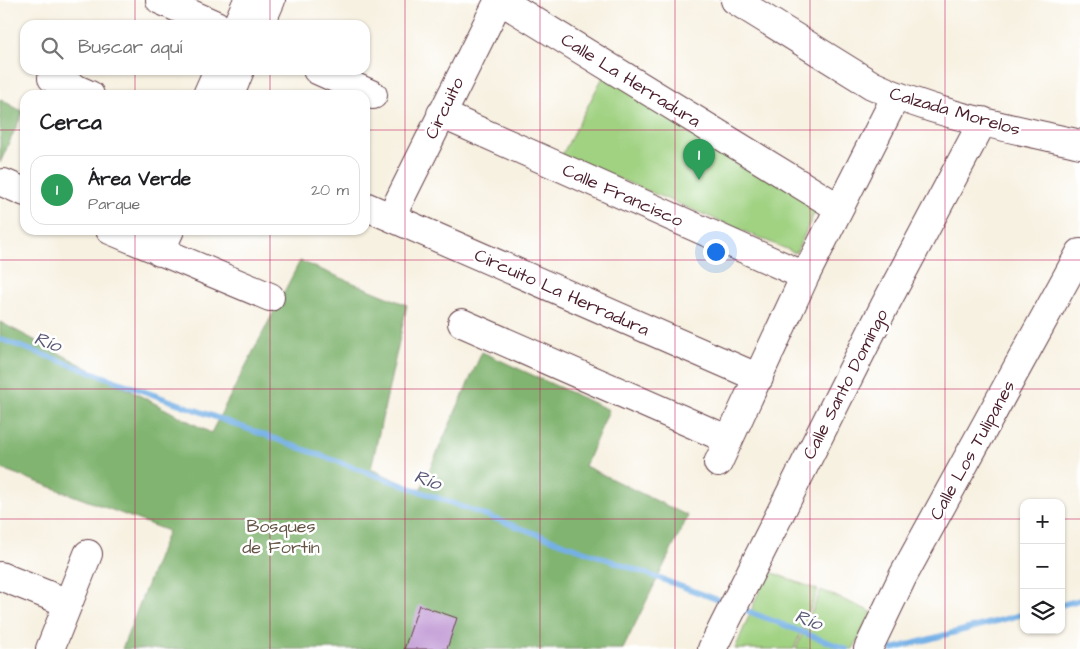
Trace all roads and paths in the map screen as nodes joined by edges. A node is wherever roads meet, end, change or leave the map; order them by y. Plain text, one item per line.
1 (160, 0) edge
2 (248, 0) edge
3 (271, 0) edge
4 (500, 0) edge
5 (735, 0) edge
6 (205, 20) edge
7 (239, 20) edge
8 (262, 20) edge
9 (216, 75) edge
10 (238, 75) edge
11 (328, 75) edge
12 (52, 78) dead end
13 (79, 90) edge
14 (209, 90) edge
15 (232, 90) edge
16 (362, 90) edge
17 (370, 94) edge
18 (373, 95) dead end
19 (896, 96) junction
20 (441, 114) junction
21 (983, 121) junction
22 (1080, 144) edge
23 (370, 208) edge
24 (839, 208) junction
25 (391, 217) junction
26 (134, 235) edge
27 (154, 239) edge
28 (1080, 253) edge
29 (805, 276) junction
30 (270, 297) dead end
31 (462, 323) dead end
32 (759, 378) junction
33 (88, 554) dead end
34 (0, 576) edge
35 (68, 603) junction
36 (50, 649) edge
37 (712, 649) edge
38 (868, 649) edge

1 - 6 street
2 - 7 street
3 - 8 street
4 - 20 street, Circuito
4 - 24 street, Calle La Herradura
5 - 19 street, Calzada Morelos
9 - 14 street
10 - 15 street
11 - 16 street
12 - 13 street
17 - 18 street
19 - 21 street, Calzada Morelos
19 - 24 street
20 - 25 street, Circuito
20 - 29 street, Calle Francisco
21 - 22 street, Calzada Morelos
21 - 37 street, Calle Santo Domingo
23 - 25 street, Circuito La Herradura
24 - 29 street
25 - 32 street, Circuito La Herradura
26 - 27 street
27 - 30 street
28 - 38 street, Calle Los Tulipanes
29 - 32 street
31 - 32 street
33 - 35 street
34 - 35 street
35 - 36 street

